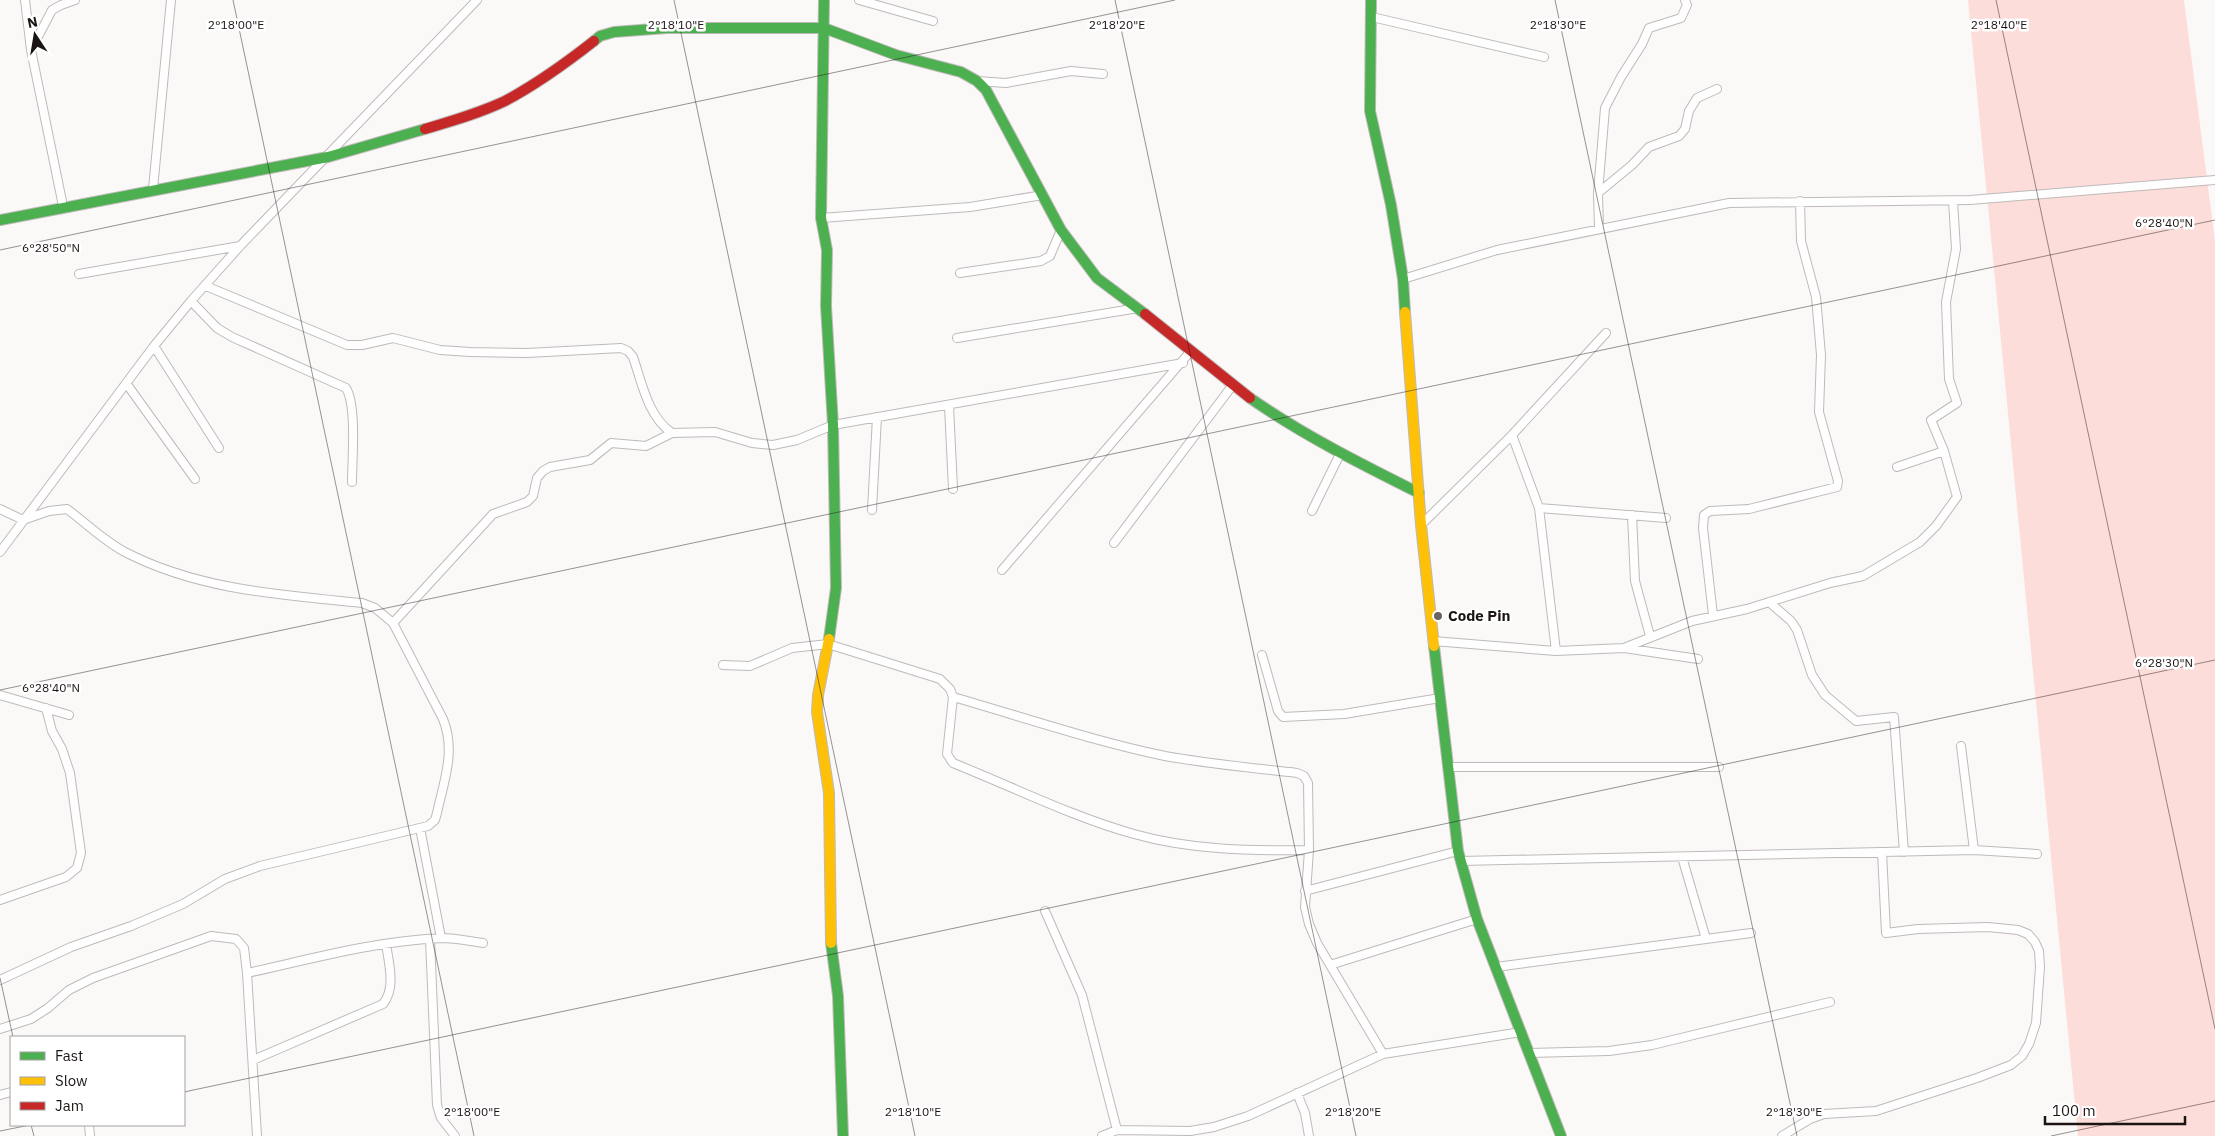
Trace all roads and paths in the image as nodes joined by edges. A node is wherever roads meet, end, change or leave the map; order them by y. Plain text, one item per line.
1 (25, 0) edge
2 (75, 0) edge
3 (171, 0) edge
4 (477, 0) edge
5 (824, 0) edge
6 (859, 0) edge
7 (1371, 0) edge
8 (1685, 0) edge
9 (1372, 17) junction
10 (933, 21) dead end
11 (824, 28) junction
12 (31, 50) junction
13 (1544, 57) dead end
14 (1103, 74) dead end
15 (977, 81) junction
16 (1717, 89) dead end
17 (328, 157) junction
18 (2215, 180) edge
19 (153, 190) junction
20 (1598, 193) junction
21 (1043, 195) junction
22 (1800, 201) junction
23 (1952, 201) junction
24 (63, 206) junction
25 (821, 218) junction
26 (0, 220) edge
27 (1598, 228) junction
28 (1061, 230) junction
29 (240, 246) junction
30 (960, 273) dead end
31 (79, 274) dead end
32 (1403, 279) junction
33 (206, 286) junction
34 (192, 301) junction
35 (1138, 308) junction
36 (1606, 333) dead end
37 (957, 338) dead end
38 (154, 346) junction
39 (1190, 352) junction
40 (1183, 363) junction
41 (126, 383) junction
42 (1232, 386) junction
43 (949, 406) junction
44 (877, 418) junction
45 (832, 425) junction
46 (672, 433) junction
47 (1512, 435) junction
48 (219, 448) dead end
49 (1944, 451) junction
50 (1340, 454) junction
51 (1898, 466) dead end
52 (195, 479) dead end
53 (352, 482) dead end
54 (953, 489) dead end
55 (1419, 493) junction
56 (1539, 508) junction
57 (0, 509) edge
58 (872, 510) dead end
59 (1312, 511) dead end
60 (1632, 515) junction
61 (1666, 518) dead end
62 (24, 520) junction
63 (1421, 525) junction
64 (1114, 543) dead end
65 (0, 552) edge
66 (1002, 570) dead end
67 (1769, 602) junction
68 (1713, 615) junction
69 (393, 622) junction
70 (1650, 636) junction
71 (1432, 641) junction
72 (828, 644) junction
73 (1624, 648) junction
74 (1556, 651) junction
75 (1262, 655) dead end
76 (1698, 659) dead end
77 (723, 665) dead end
78 (0, 695) edge
79 (953, 697) junction
80 (1440, 698) junction
81 (46, 708) junction
82 (70, 715) dead end
83 (1961, 746) dead end
84 (1449, 767) junction
85 (1719, 767) dead end
86 (420, 828) junction
87 (1309, 850) junction
88 (1974, 850) junction
89 (1882, 852) junction
90 (1904, 852) junction
91 (2037, 854) dead end
92 (1460, 856) junction
93 (1682, 857) junction
94 (1305, 891) junction
95 (0, 900) edge
96 (1045, 911) dead end
97 (1477, 918) junction
98 (1751, 933) dead end
99 (442, 938) junction
100 (1706, 939) junction
101 (430, 940) junction
102 (483, 943) dead end
103 (386, 944) junction
104 (1330, 965) junction
105 (1496, 967) junction
106 (247, 973) junction
107 (0, 980) edge
108 (1830, 1002) dead end
109 (0, 1029) edge
110 (1521, 1032) junction
111 (1529, 1053) junction
112 (1383, 1054) junction
113 (253, 1060) junction
114 (1297, 1093) junction
115 (1117, 1130) junction
116 (1189, 1133) edge
117 (257, 1136) edge
118 (455, 1136) edge
119 (843, 1136) edge
120 (1102, 1136) edge
121 (1309, 1136) edge
122 (1561, 1136) edge
123 (1782, 1136) edge

1 - 12 street
2 - 12 street
3 - 19 street
4 - 17 street
5 - 11 street
6 - 10 street
7 - 9 street
8 - 20 street
9 - 13 street
9 - 32 street
11 - 15 street
11 - 17 street
11 - 25 street
12 - 24 street
14 - 15 street
15 - 21 street
16 - 20 street
17 - 19 street
17 - 29 street
18 - 23 street
19 - 24 street
20 - 27 street
21 - 25 street
21 - 28 street
22 - 23 street
22 - 27 street
22 - 68 street
23 - 49 street
24 - 26 street
25 - 45 street
27 - 32 street
28 - 30 street
28 - 35 street
29 - 31 street
29 - 33 street
32 - 55 street
33 - 34 street
33 - 46 street
34 - 38 street
34 - 53 street
35 - 37 street
35 - 39 street
36 - 47 street
38 - 41 street
38 - 48 street
39 - 40 street
39 - 42 street
40 - 43 street
40 - 66 street
41 - 52 street
41 - 62 street
42 - 50 street
42 - 64 street
43 - 44 street
43 - 54 street
44 - 45 street
44 - 58 street
45 - 46 street
45 - 72 street
46 - 69 street
47 - 56 street
47 - 63 street
49 - 51 street
49 - 67 street
50 - 55 street
50 - 59 street
55 - 63 street
56 - 60 street
56 - 74 street
57 - 62 street
60 - 61 street
60 - 70 street
62 - 65 street
62 - 69 street
63 - 71 street
67 - 68 street
67 - 90 street
68 - 70 street
69 - 86 street
70 - 73 street
71 - 74 street
71 - 80 street
72 - 77 street
72 - 79 street
72 - 119 street
73 - 74 street
73 - 76 street
75 - 80 street
78 - 81 street
79 - 87 street
79 - 87 street
80 - 84 street
81 - 82 street
81 - 95 street
83 - 88 street
84 - 85 street
84 - 92 street
86 - 99 street
86 - 107 street
87 - 94 street
88 - 90 street
88 - 91 street
89 - 90 street
89 - 93 street
89 - 123 street
92 - 93 street
92 - 94 street
92 - 97 street
93 - 100 street
94 - 104 street
96 - 115 street
97 - 104 street
97 - 105 street
98 - 100 street
99 - 101 street
99 - 102 street
100 - 105 street
101 - 103 street
101 - 118 street
103 - 106 street
103 - 113 street
104 - 112 street
105 - 110 street
106 - 109 street
106 - 113 street
108 - 111 street
110 - 111 street
110 - 112 street
111 - 122 street
112 - 114 street
113 - 117 street
114 - 116 street
114 - 121 street
115 - 116 street
115 - 120 street

